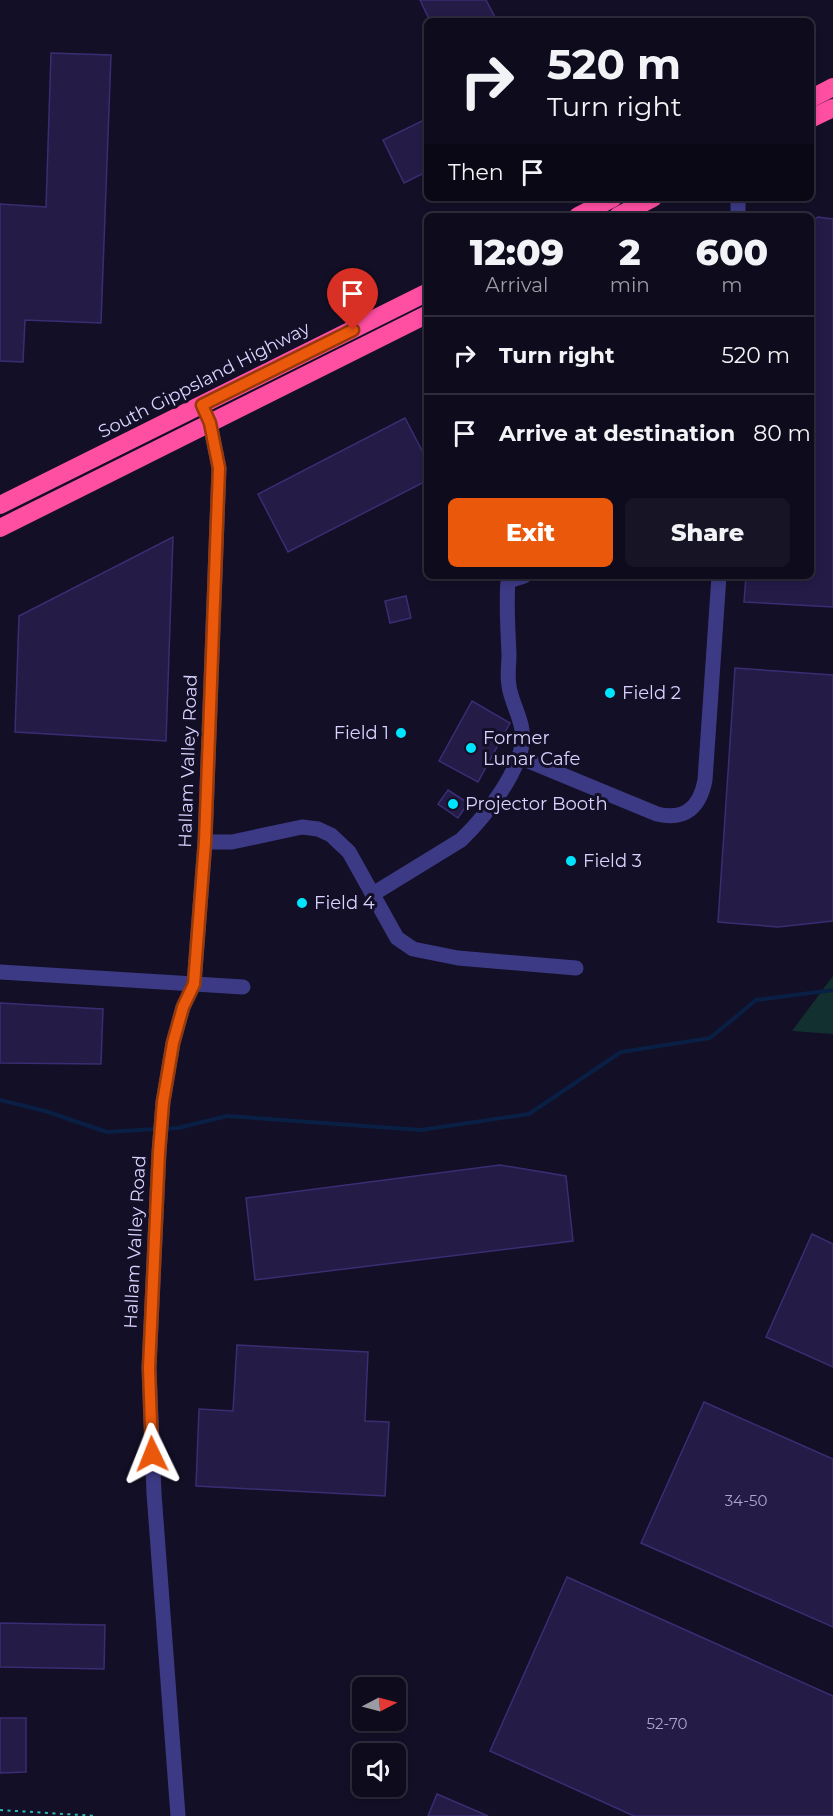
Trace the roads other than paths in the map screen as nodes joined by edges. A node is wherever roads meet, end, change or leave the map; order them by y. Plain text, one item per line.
1 (833, 87) edge
2 (814, 97) edge
3 (833, 108) edge
4 (814, 117) edge
5 (607, 201) edge
6 (647, 201) edge
7 (584, 213) edge
8 (624, 213) edge
9 (422, 295) edge
10 (424, 315) edge
11 (202, 405) junction
12 (210, 423) junction
13 (2, 517) edge
14 (512, 579) edge
15 (719, 579) edge
16 (519, 757) junction
17 (205, 842) junction
18 (373, 894) junction
19 (576, 968) dead end
20 (0, 972) edge
21 (194, 984) junction
22 (243, 987) dead end
23 (178, 1816) edge

1 - 2 highway
3 - 4 highway
5 - 7 highway
6 - 8 highway
9 - 11 highway, South Gippsland Highway
10 - 12 highway, South Gippsland Highway
11 - 12 highway
11 - 13 highway, South Gippsland Highway
12 - 13 highway, South Gippsland Highway
12 - 17 street, Hallam Valley Road
14 - 16 street
15 - 16 street
16 - 18 street
17 - 18 street
17 - 21 street, Hallam Valley Road
18 - 19 street
20 - 21 street
21 - 22 street
21 - 23 street, Hallam Valley Road

